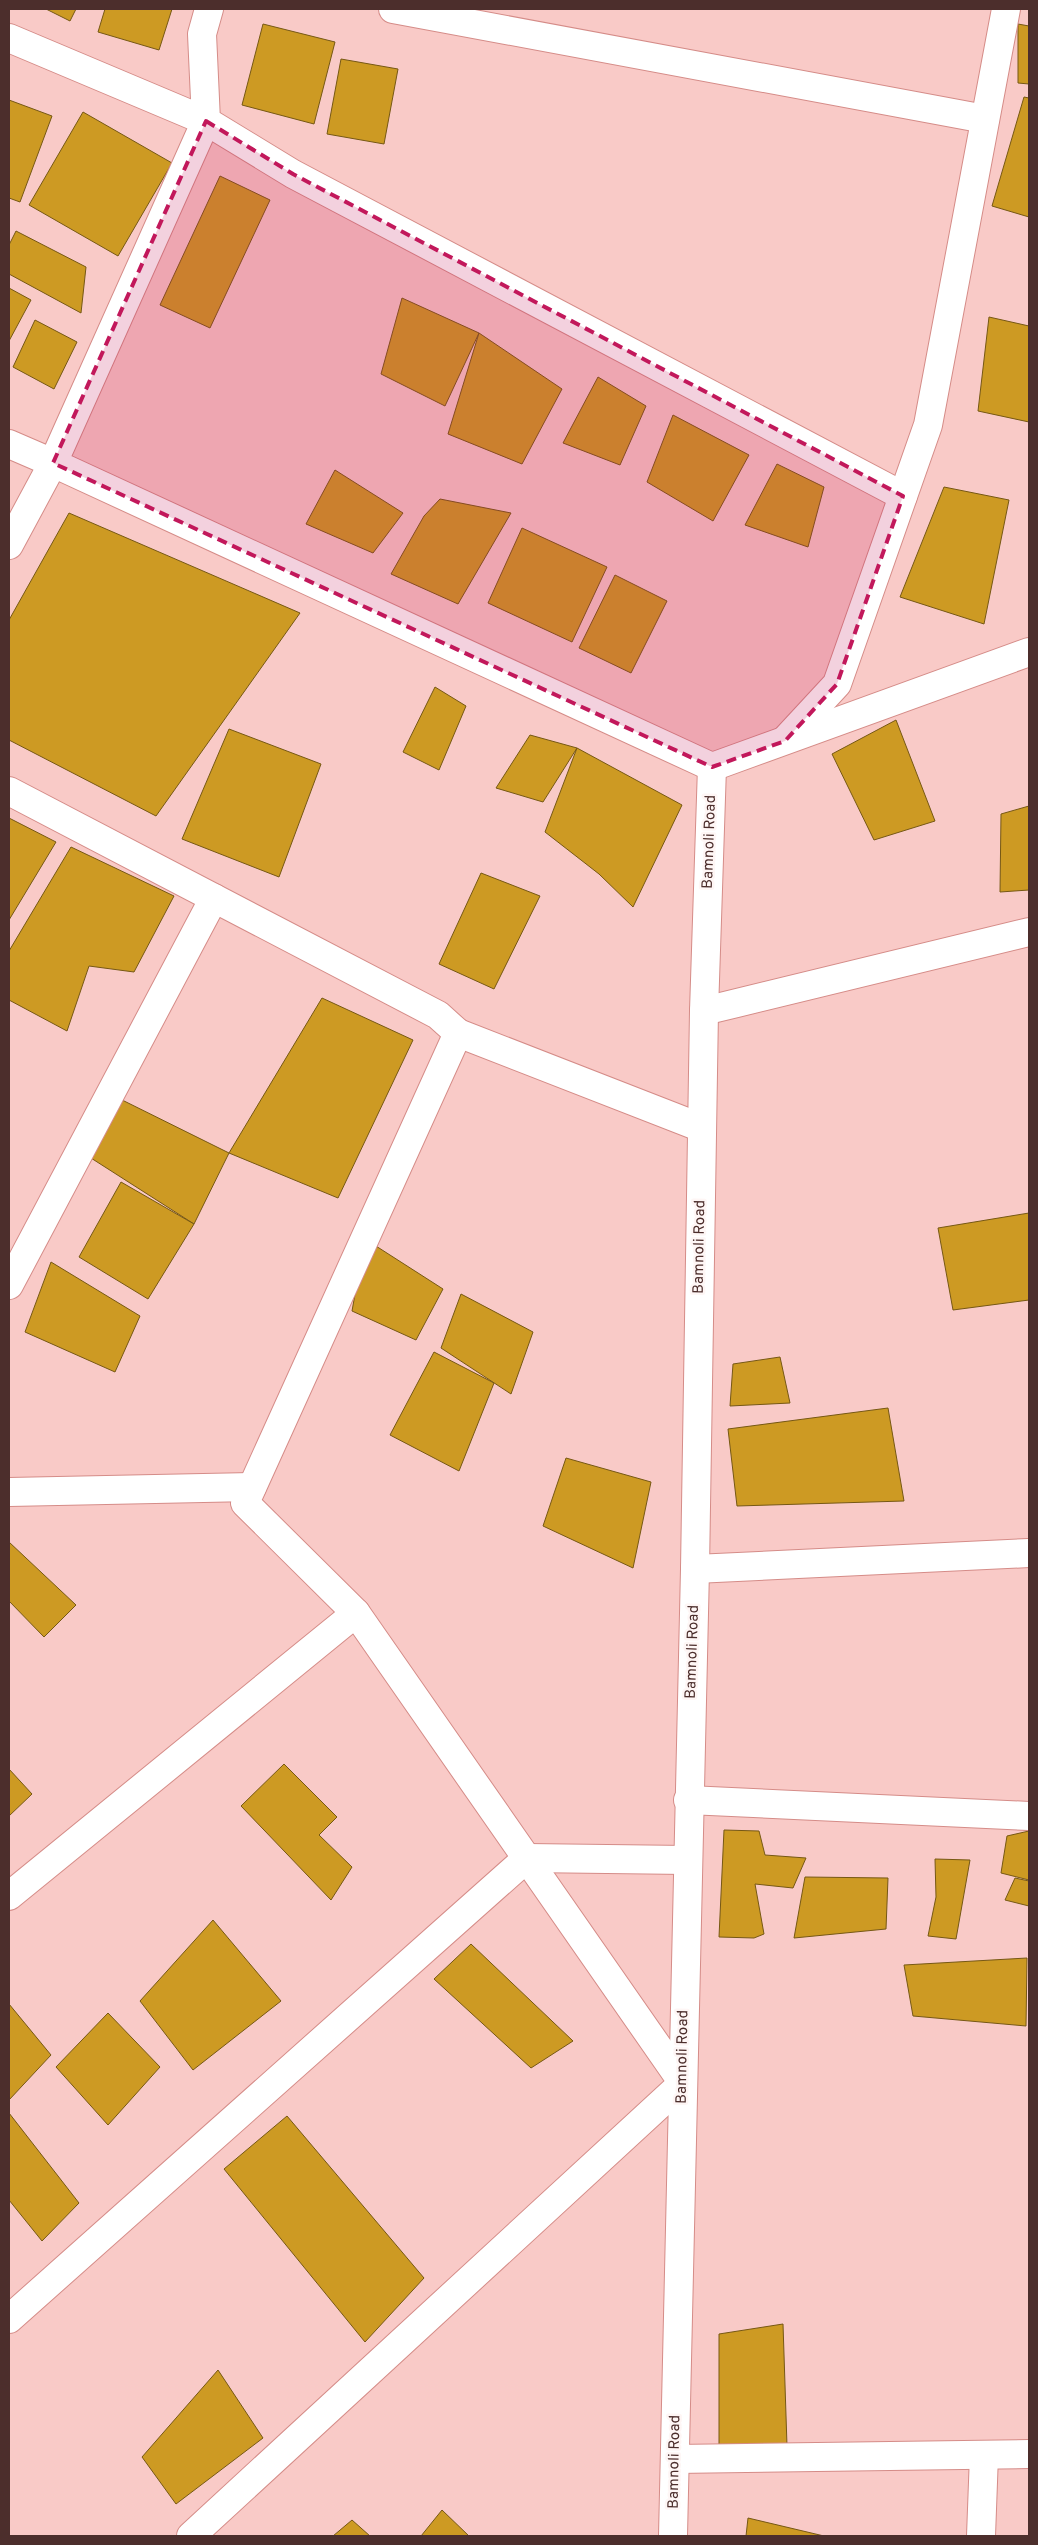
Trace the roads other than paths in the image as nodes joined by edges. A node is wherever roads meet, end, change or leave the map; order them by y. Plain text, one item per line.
1 (209, 9) edge
2 (393, 9) edge
3 (1006, 9) edge
4 (9, 38) edge
5 (985, 119) junction
6 (206, 121) junction
7 (9, 444) edge
8 (53, 463) junction
9 (903, 496) junction
10 (9, 545) edge
11 (1029, 652) edge
12 (784, 741) junction
13 (712, 767) junction
14 (9, 791) edge
15 (214, 898) junction
16 (1029, 932) edge
17 (704, 1011) junction
18 (458, 1033) junction
19 (702, 1128) junction
20 (9, 1285) edge
21 (252, 1487) junction
22 (9, 1492) edge
23 (1029, 1552) edge
24 (695, 1569) junction
25 (356, 1614) junction
26 (688, 1800) junction
27 (1029, 1816) edge
28 (527, 1858) junction
29 (687, 1860) junction
30 (9, 1896) edge
31 (682, 2083) junction
32 (9, 2319) edge
33 (1029, 2454) edge
34 (984, 2455) junction
35 (675, 2459) junction
36 (191, 2536) edge
37 (673, 2536) edge
38 (981, 2536) edge

1 - 6 street
2 - 5 street
3 - 5 street
4 - 6 street
5 - 9 street
6 - 8 street
6 - 9 street
7 - 8 street
8 - 10 street
8 - 13 street
9 - 12 street
11 - 12 street
12 - 13 street
13 - 17 street, Bamnoli Road
14 - 15 street
15 - 18 street
15 - 20 street
16 - 17 street
17 - 19 street, Bamnoli Road
18 - 19 street
18 - 21 street
19 - 24 street, Bamnoli Road
21 - 22 street
21 - 25 street
23 - 24 street
24 - 26 street, Bamnoli Road
25 - 28 street
25 - 30 street
26 - 27 street
26 - 29 street, Bamnoli Road
28 - 29 street
28 - 31 street
28 - 32 street
29 - 31 street, Bamnoli Road
31 - 35 street, Bamnoli Road
31 - 36 street
33 - 34 street
34 - 35 street
34 - 38 street
35 - 37 street, Bamnoli Road

